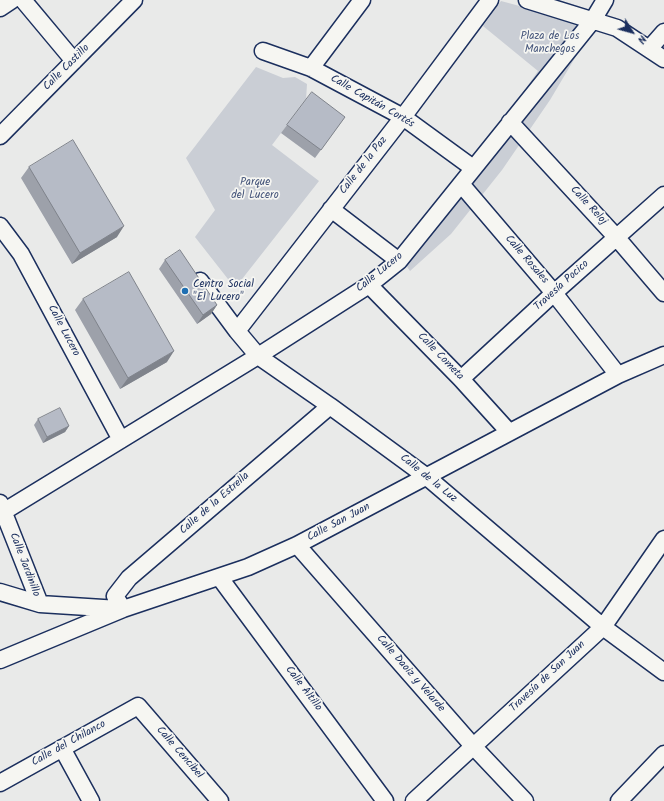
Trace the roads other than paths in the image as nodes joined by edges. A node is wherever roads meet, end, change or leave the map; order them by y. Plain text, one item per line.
1 (12, 0) edge
2 (23, 0) edge
3 (134, 0) edge
4 (362, 0) edge
5 (490, 0) edge
6 (527, 0) edge
7 (605, 0) edge
8 (0, 8) edge
9 (593, 20) junction
10 (664, 32) edge
11 (649, 49) junction
12 (263, 51) dead end
13 (664, 59) edge
14 (74, 61) junction
15 (311, 68) junction
16 (403, 117) junction
17 (510, 122) junction
18 (0, 135) edge
19 (473, 168) junction
20 (461, 184) junction
21 (664, 195) edge
22 (331, 209) junction
23 (0, 226) edge
24 (618, 238) junction
25 (399, 261) junction
26 (200, 281) edge
27 (369, 285) junction
28 (554, 293) junction
29 (664, 293) edge
30 (237, 331) junction
31 (664, 355) edge
32 (258, 356) junction
33 (618, 375) junction
34 (461, 379) junction
35 (330, 406) junction
36 (509, 432) junction
37 (121, 440) junction
38 (427, 477) junction
39 (1, 510) edge
40 (664, 539) edge
41 (297, 545) junction
42 (220, 578) junction
43 (0, 592) edge
44 (40, 604) junction
45 (123, 609) junction
46 (603, 627) junction
47 (0, 660) edge
48 (664, 672) edge
49 (138, 706) joint
50 (474, 746) junction
51 (62, 748) junction
52 (664, 754) edge
53 (0, 783) edge
54 (91, 801) edge
55 (220, 801) edge
56 (385, 801) edge
57 (414, 801) edge
58 (525, 801) edge
59 (619, 801) edge

1 - 8 street
2 - 14 street
3 - 14 street, Calle Castillo
4 - 15 street
5 - 16 street, Calle de la Paz
6 - 9 street
7 - 9 street, Calle Lucero
9 - 11 street
9 - 17 street, Calle Lucero
10 - 11 street
11 - 13 street
12 - 15 street, Calle Capitán Cortés
14 - 18 street, Calle Castillo
15 - 16 street, Calle Capitán Cortés
16 - 19 street, Calle Capitán Cortés
16 - 22 street, Calle de la Paz
17 - 19 street, Calle Lucero
17 - 24 street, Calle Reloj
19 - 20 street, Calle Lucero
20 - 25 street, Calle Lucero
20 - 28 street, Calle Rosales
21 - 24 street, Travesía Pocico
22 - 25 street
22 - 30 street, Calle de la Paz
23 - 37 street, Calle Lucero
24 - 28 street, Travesía Pocico
24 - 29 street, Calle Reloj
25 - 27 street, Calle Lucero
26 - 30 street, Calle de la Luz
27 - 32 street, Calle Lucero
27 - 34 street, Calle Cometa
28 - 33 street, Calle Rosales
28 - 34 street, Travesía Pocico
30 - 32 street, Calle de la Luz
31 - 33 street, Calle San Juan
32 - 35 street, Calle de la Luz
32 - 37 street, Calle Lucero
33 - 36 street, Calle San Juan
34 - 36 street, Calle Cometa
35 - 38 street, Calle de la Luz
35 - 45 street, Calle de la Estrella
36 - 38 street, Calle San Juan
37 - 39 street, Calle Lucero
38 - 41 street, Calle San Juan
38 - 46 street, Calle de la Luz
39 - 44 street, Calle Jardinillo
40 - 46 street, Travesía de San Juan
41 - 42 street, Calle San Juan
41 - 50 street, Calle Daoiz y Velarde
42 - 45 street, Calle San Juan
42 - 56 street, Calle Altillo
43 - 44 street
44 - 45 street
45 - 47 street, Calle San Juan
46 - 48 street, Calle de la Luz
46 - 50 street, Travesía de San Juan
49 - 51 street, Calle del Chilanco
49 - 55 street, Calle Cencibel
50 - 57 street, Travesía de San Juan
50 - 58 street, Calle Daoiz y Velarde
51 - 53 street, Calle del Chilanco
51 - 54 street
52 - 59 street

